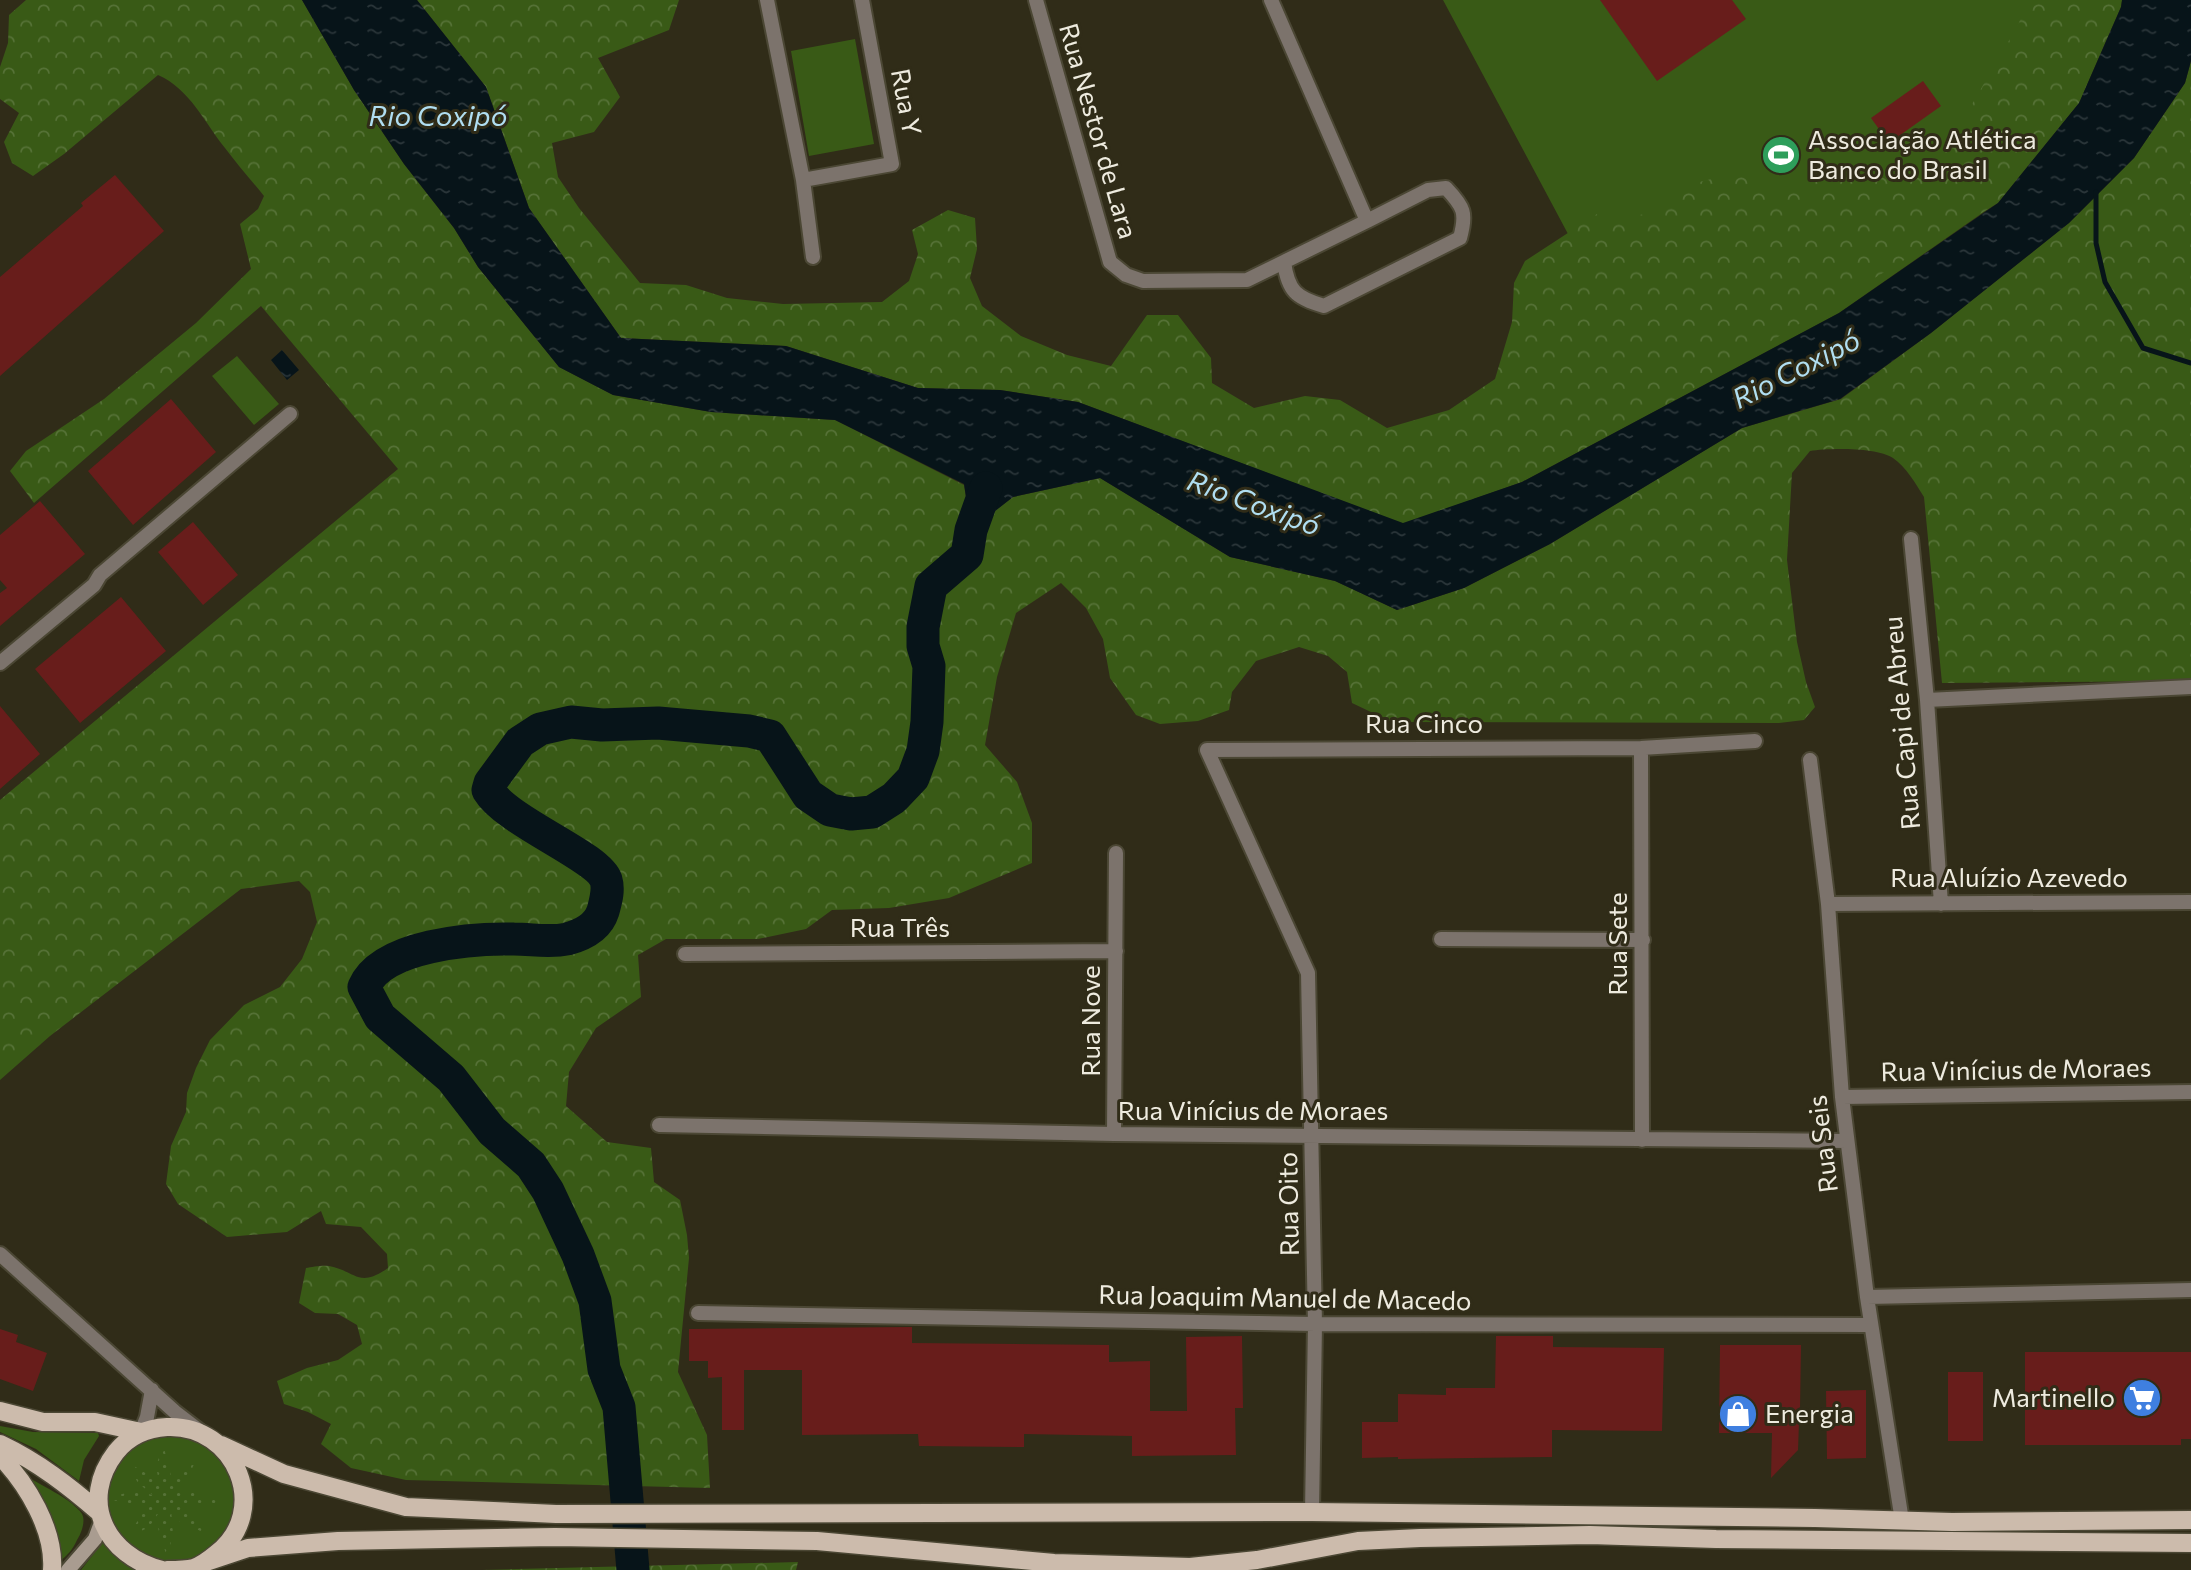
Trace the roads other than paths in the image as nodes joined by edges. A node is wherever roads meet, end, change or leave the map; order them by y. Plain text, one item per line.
1 (767, 0) edge
2 (862, 0) edge
3 (1036, 0) edge
4 (1271, 0) edge
5 (803, 180) junction
6 (1367, 221) junction
7 (813, 257) dead end
8 (1284, 262) junction
9 (290, 414) dead end
10 (1911, 539) dead end
11 (0, 663) edge
12 (2191, 688) edge
13 (1927, 700) junction
14 (1755, 741) dead end
15 (1641, 748) junction
16 (1206, 750) joint
17 (1810, 760) dead end
18 (1116, 853) dead end
19 (2191, 902) edge
20 (1828, 904) junction
21 (1941, 904) junction
22 (1441, 939) dead end
23 (1643, 940) junction
24 (1116, 951) junction
25 (685, 954) dead end
26 (2191, 1092) edge
27 (1842, 1097) junction
28 (659, 1125) dead end
29 (1114, 1134) junction
30 (1312, 1135) junction
31 (1642, 1139) junction
32 (1847, 1141) junction
33 (0, 1254) edge
34 (2191, 1290) edge
35 (1867, 1297) junction
36 (698, 1313) dead end
37 (1315, 1324) junction
38 (1871, 1325) junction
39 (152, 1391) junction
40 (0, 1411) edge
41 (141, 1432) junction
42 (202, 1433) junction
43 (0, 1444) edge
44 (221, 1445) junction
45 (0, 1456) edge
46 (1312, 1511) junction
47 (101, 1516) junction
48 (1832, 1519) junction
49 (2191, 1520) edge
50 (1902, 1521) junction
51 (1827, 1539) junction
52 (2191, 1543) edge
53 (197, 1567) edge
54 (52, 1570) edge
55 (68, 1570) edge
56 (165, 1570) edge

1 - 5 street
2 - 5 street, Rua Y
3 - 8 street, Rua Nestor de Lara
4 - 6 street
5 - 7 street
6 - 8 street, Rua Nestor de Lara
6 - 8 street, Rua Nestor de Lara
9 - 11 street
10 - 13 street, Rua Capi de Abreu
12 - 13 street
13 - 21 street, Rua Capi de Abreu
14 - 15 street, Rua Cinco
15 - 16 street, Rua Cinco
15 - 23 street, Rua Sete
16 - 30 street, Rua Oito
17 - 20 street, Rua Seis
18 - 24 street, Rua Nove
19 - 21 street, Rua Aluízio Azevedo
20 - 21 street, Rua Aluízio Azevedo
20 - 27 street, Rua Seis
22 - 23 street
23 - 31 street, Rua Sete
24 - 25 street, Rua Três
24 - 29 street, Rua Nove
26 - 27 street, Rua Vinícius de Moraes
27 - 32 street, Rua Seis
28 - 29 street, Rua Vinícius de Moraes
29 - 30 street, Rua Vinícius de Moraes
30 - 31 street, Rua Vinícius de Moraes
30 - 37 street, Rua Oito
31 - 32 street, Rua Vinícius de Moraes
32 - 35 street, Rua Seis
33 - 39 street
34 - 35 street
35 - 38 street, Rua Seis
36 - 37 street, Rua Joaquim Manuel de Macedo
37 - 38 street, Rua Joaquim Manuel de Macedo
37 - 46 street, Rua Oito
38 - 50 street, Rua Seis
39 - 41 street
39 - 42 street
40 - 41 main road
41 - 42 main road
41 - 47 main road
42 - 44 main road
43 - 47 main road
44 - 46 main road
44 - 53 main road
45 - 54 main road
46 - 48 main road
47 - 55 main road
47 - 56 main road
48 - 50 main road
48 - 51 main road
49 - 50 main road
51 - 52 main road
51 - 53 main road
53 - 56 main road

